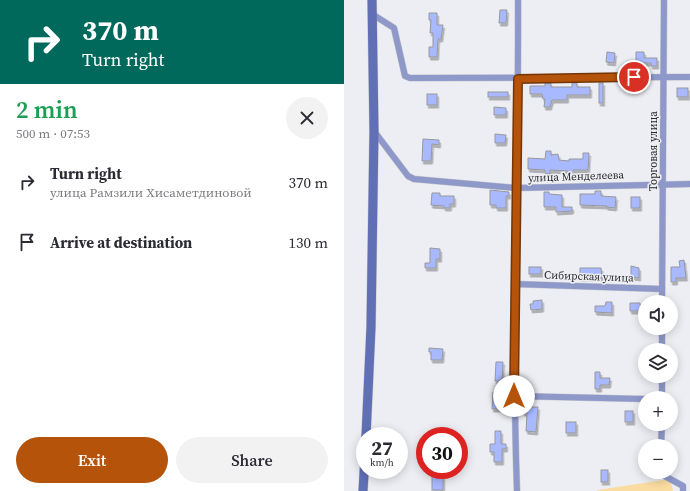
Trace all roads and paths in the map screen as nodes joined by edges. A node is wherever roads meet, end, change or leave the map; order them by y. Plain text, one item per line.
1 (372, 0) edge
2 (518, 0) edge
3 (664, 0) edge
4 (372, 14) junction
5 (664, 76) junction
6 (690, 77) edge
7 (518, 79) junction
8 (374, 131) junction
9 (663, 184) junction
10 (690, 184) edge
11 (516, 188) junction
12 (515, 284) junction
13 (662, 289) junction
14 (662, 295) edge
15 (514, 396) junction
16 (638, 399) edge
17 (366, 427) edge
18 (364, 479) edge
19 (671, 479) edge
20 (363, 491) edge
21 (517, 491) edge
22 (683, 491) edge

1 - 4 street
2 - 7 street
3 - 5 street, Торговая улица
4 - 7 street
4 - 8 street
5 - 6 street
5 - 7 street
5 - 9 street, Торговая улица
7 - 11 street
8 - 11 street, улица Менделеева
8 - 17 street
9 - 10 street, улица Менделеева
9 - 11 street, улица Менделеева
9 - 13 street, Торговая улица
11 - 12 street
12 - 13 street, Сибирская улица
12 - 15 street
13 - 14 street, Торговая улица
15 - 16 street
15 - 21 street
18 - 20 street
19 - 22 street

